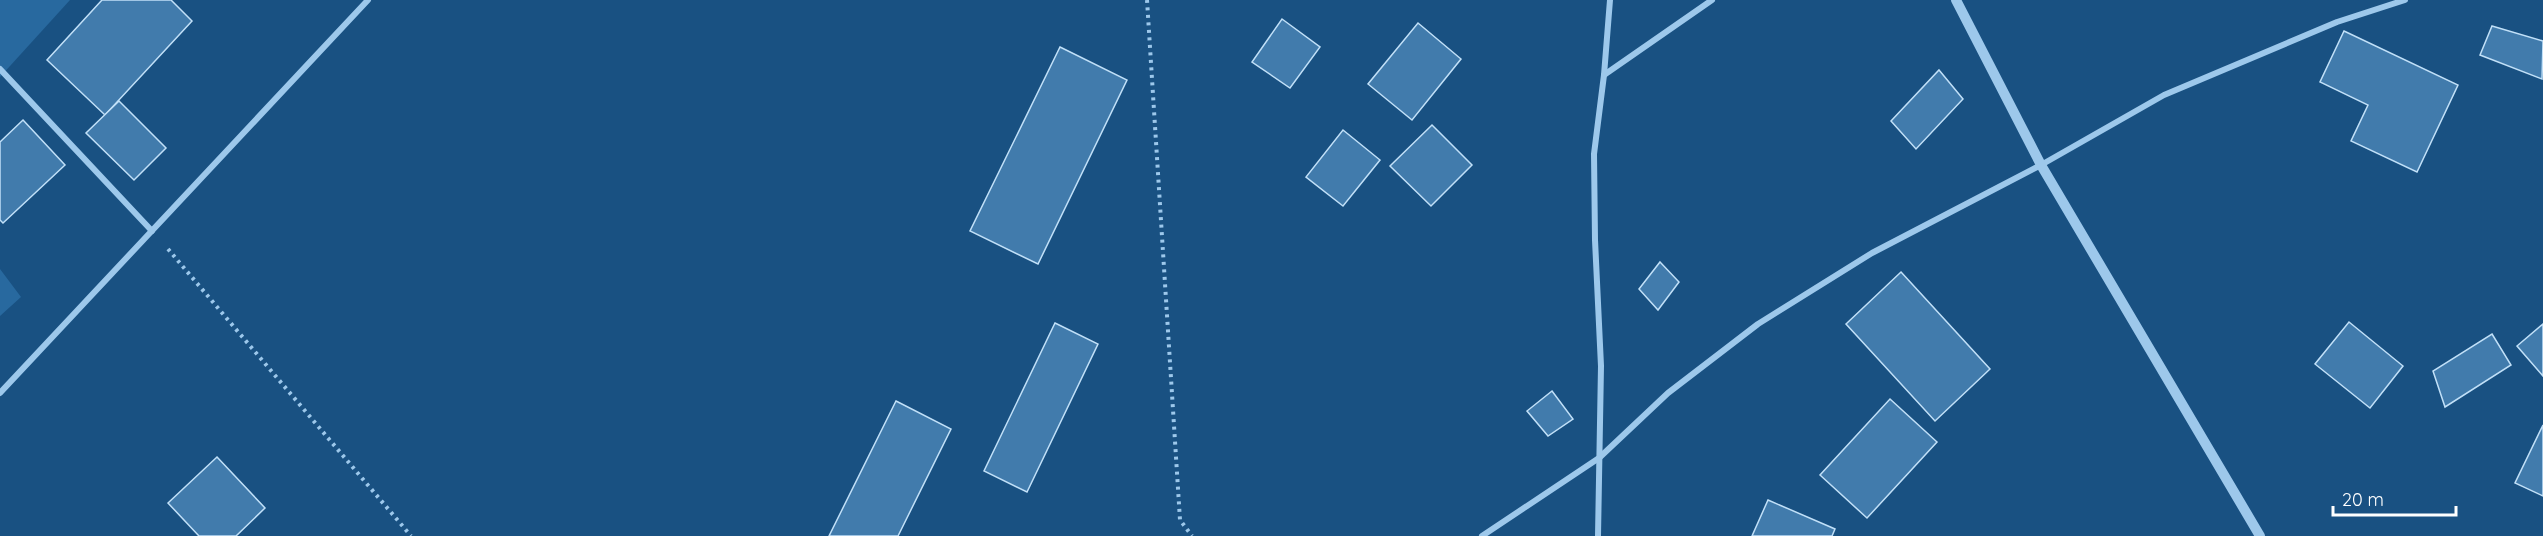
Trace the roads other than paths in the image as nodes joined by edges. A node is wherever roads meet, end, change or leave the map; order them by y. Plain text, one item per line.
1 (368, 0) edge
2 (1610, 0) edge
3 (1712, 0) edge
4 (1956, 0) edge
5 (2405, 0) edge
6 (0, 69) edge
7 (1604, 75) junction
8 (2041, 165) junction
9 (152, 231) junction
10 (0, 393) edge
11 (1599, 458) junction
12 (1482, 536) edge
13 (1598, 536) edge
14 (2260, 536) edge

1 - 9 street
2 - 7 street
3 - 7 street
4 - 8 street
5 - 8 street
6 - 9 street
7 - 11 street
8 - 11 street
8 - 14 street
9 - 10 street
11 - 12 street
11 - 13 street

